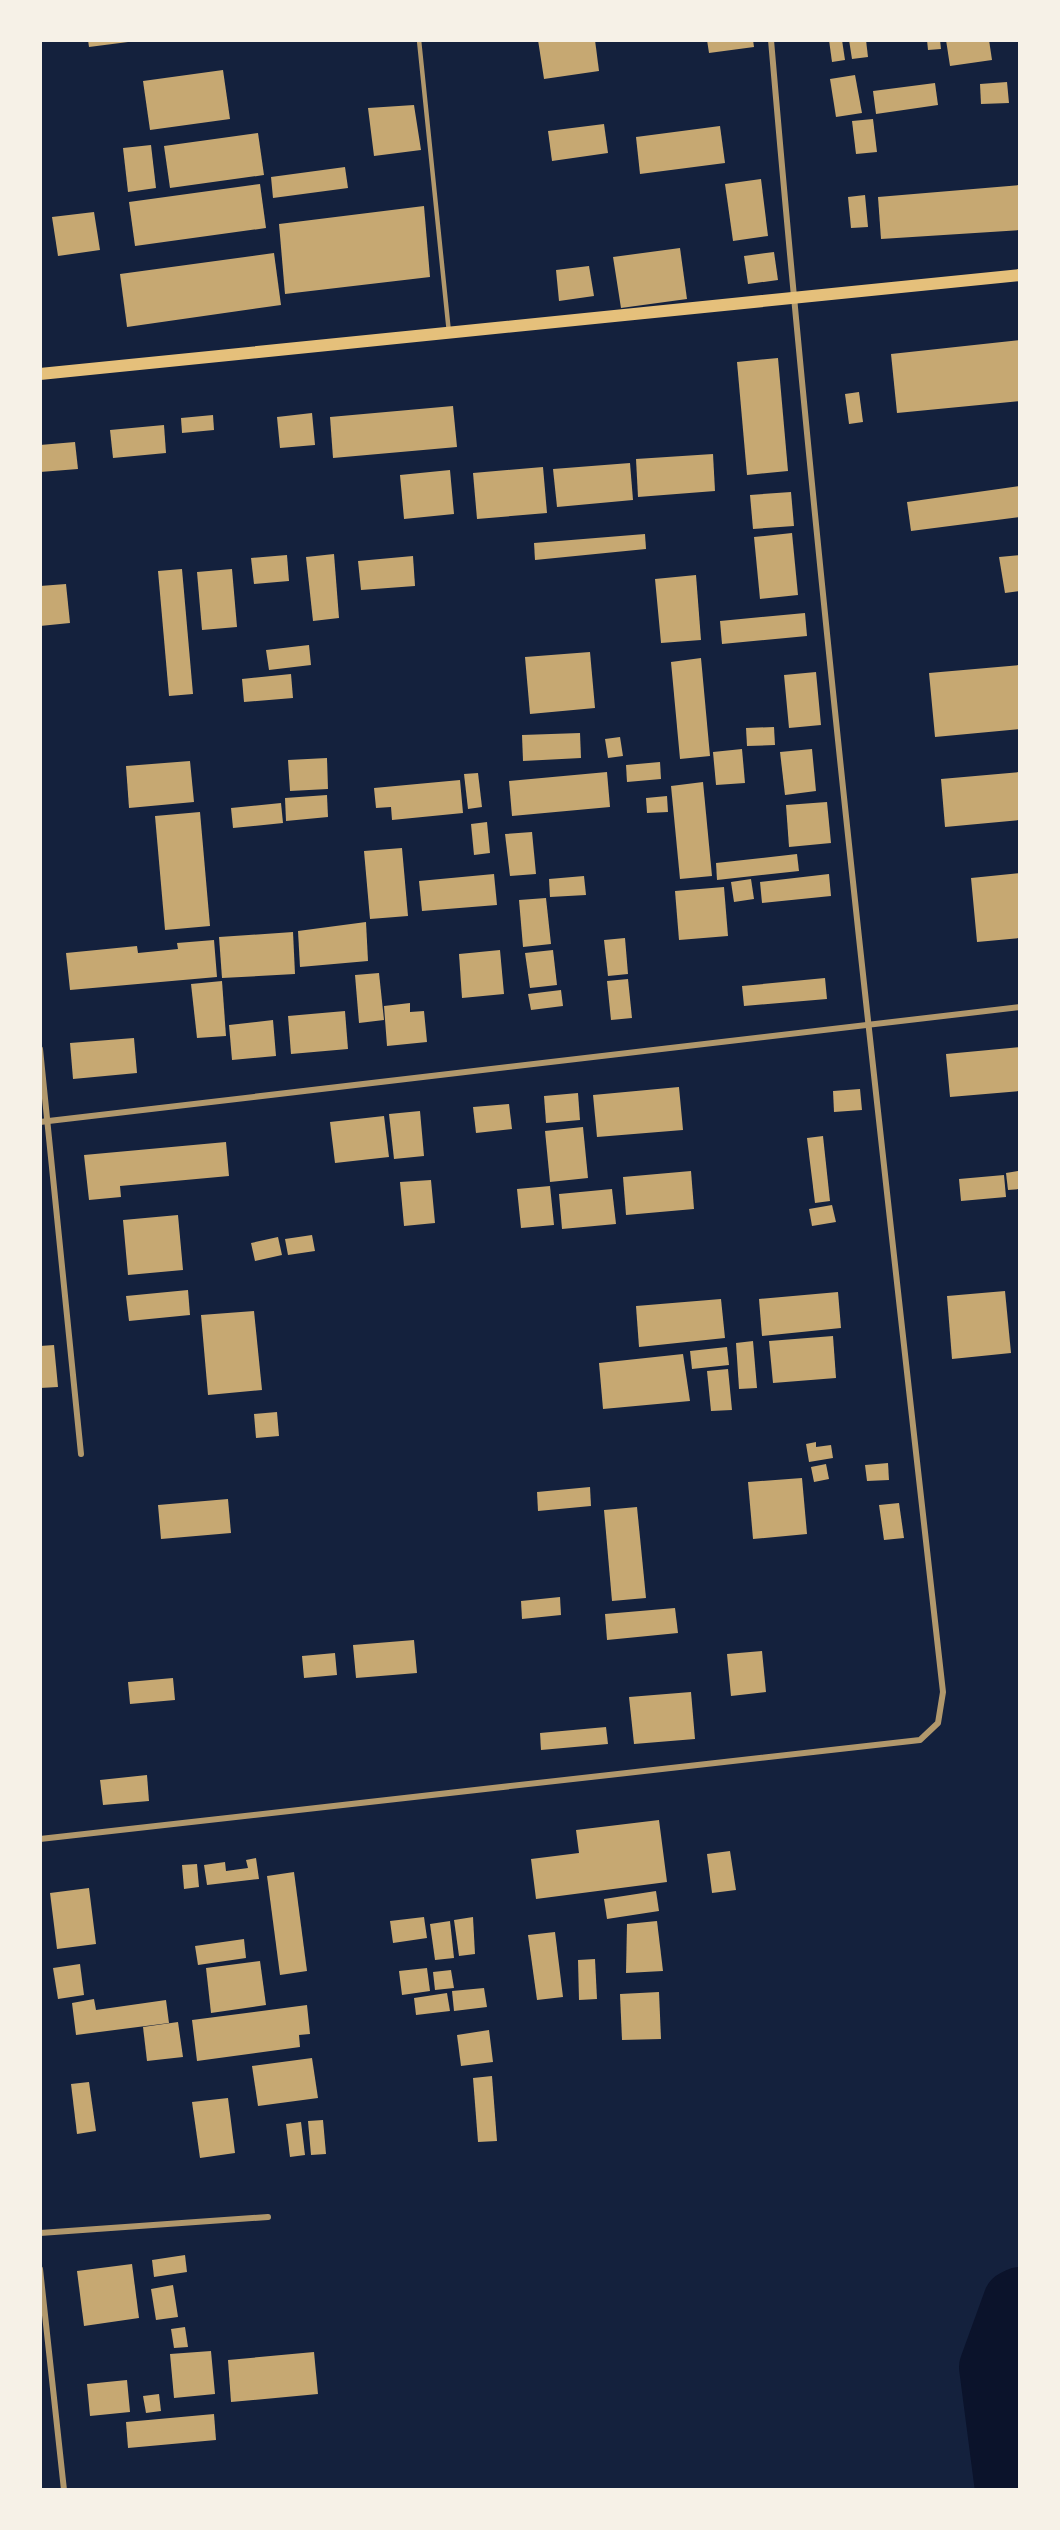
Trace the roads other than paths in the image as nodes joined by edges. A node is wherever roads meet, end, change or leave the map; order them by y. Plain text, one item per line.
1 (419, 40) edge
2 (771, 40) edge
3 (1020, 275) edge
4 (793, 297) junction
5 (449, 333) junction
6 (40, 374) edge
7 (1020, 1007) edge
8 (868, 1027) junction
9 (40, 1049) edge
10 (50, 1121) junction
11 (40, 1122) edge
12 (81, 1454) dead end
13 (40, 1839) edge
14 (268, 2217) dead end
15 (40, 2233) edge
16 (40, 2270) edge
17 (64, 2490) edge

1 - 5 lane
2 - 4 street
3 - 4 main road
4 - 5 main road
4 - 8 street
5 - 6 main road
7 - 8 street
8 - 10 street
8 - 13 street
9 - 10 street
10 - 11 street
10 - 12 street
14 - 15 street
16 - 17 street

